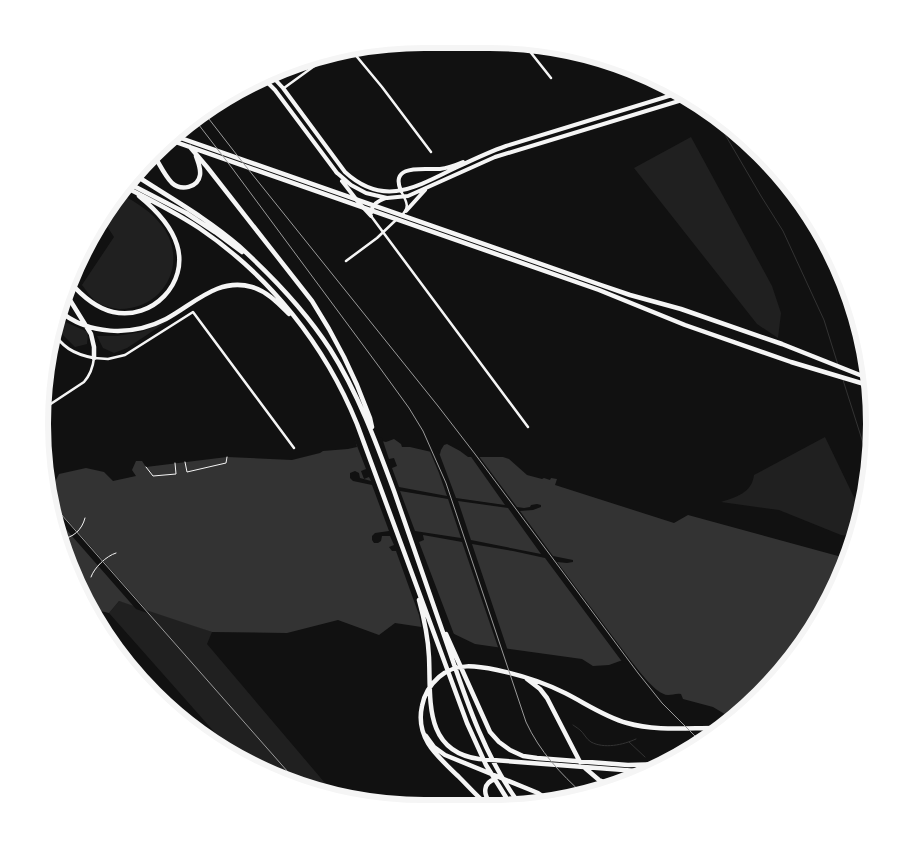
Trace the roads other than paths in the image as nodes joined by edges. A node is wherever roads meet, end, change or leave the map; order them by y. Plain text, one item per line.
1 (529, 50) edge
2 (535, 51) edge
3 (532, 53) junction
4 (355, 54) edge
5 (320, 62) edge
6 (551, 78) dead end
7 (274, 79) edge
8 (266, 82) edge
9 (283, 88) junction
10 (672, 95) edge
11 (681, 100) edge
12 (182, 136) edge
13 (181, 137) edge
14 (175, 142) edge
15 (431, 152) dead end
16 (195, 154) junction
17 (157, 159) edge
18 (473, 160) junction
19 (336, 172) junction
20 (139, 178) edge
21 (133, 186) edge
22 (427, 189) junction
23 (132, 190) joint
24 (401, 191) junction
25 (404, 197) junction
26 (387, 198) junction
27 (406, 211) junction
28 (371, 216) junction
29 (383, 231) junction
30 (251, 258) junction
31 (346, 261) dead end
32 (74, 286) edge
33 (69, 298) edge
34 (64, 314) edge
35 (296, 320) junction
36 (58, 338) edge
37 (94, 358) junction
38 (862, 376) edge
39 (863, 383) edge
40 (48, 406) edge
41 (528, 427) dead end
42 (376, 442) junction
43 (294, 448) dead end
44 (414, 579) junction
45 (440, 624) junction
46 (522, 676) junction
47 (422, 728) junction
48 (704, 728) junction
49 (709, 728) edge
50 (707, 729) edge
51 (647, 765) edge
52 (634, 771) edge
53 (604, 782) edge
54 (513, 784) junction
55 (542, 796) edge
56 (507, 799) edge
57 (516, 799) edge
58 (482, 800) edge
59 (488, 800) edge

1 - 3 street
2 - 3 street
3 - 6 street
4 - 15 street
5 - 9 street
7 - 9 highway
8 - 19 highway
9 - 24 highway
10 - 18 highway
11 - 22 highway
12 - 16 highway
13 - 38 highway
14 - 39 highway
16 - 17 highway
16 - 42 highway
18 - 24 highway
18 - 24 highway
19 - 26 highway
19 - 28 highway
20 - 30 highway
21 - 30 highway
22 - 25 highway
22 - 27 highway
23 - 32 highway
23 - 35 highway
24 - 25 street
25 - 26 highway
25 - 27 street
26 - 28 highway
27 - 29 street
28 - 29 street
29 - 31 street
29 - 41 street
30 - 42 highway
33 - 37 highway
34 - 35 highway
35 - 44 highway
36 - 37 street
37 - 40 street
37 - 43 street
42 - 45 highway
44 - 52 highway
44 - 56 highway
45 - 51 highway
45 - 57 highway
46 - 47 highway
46 - 48 highway
46 - 53 highway
47 - 54 highway
47 - 58 highway
48 - 49 highway
48 - 50 highway
54 - 55 highway
54 - 59 highway

